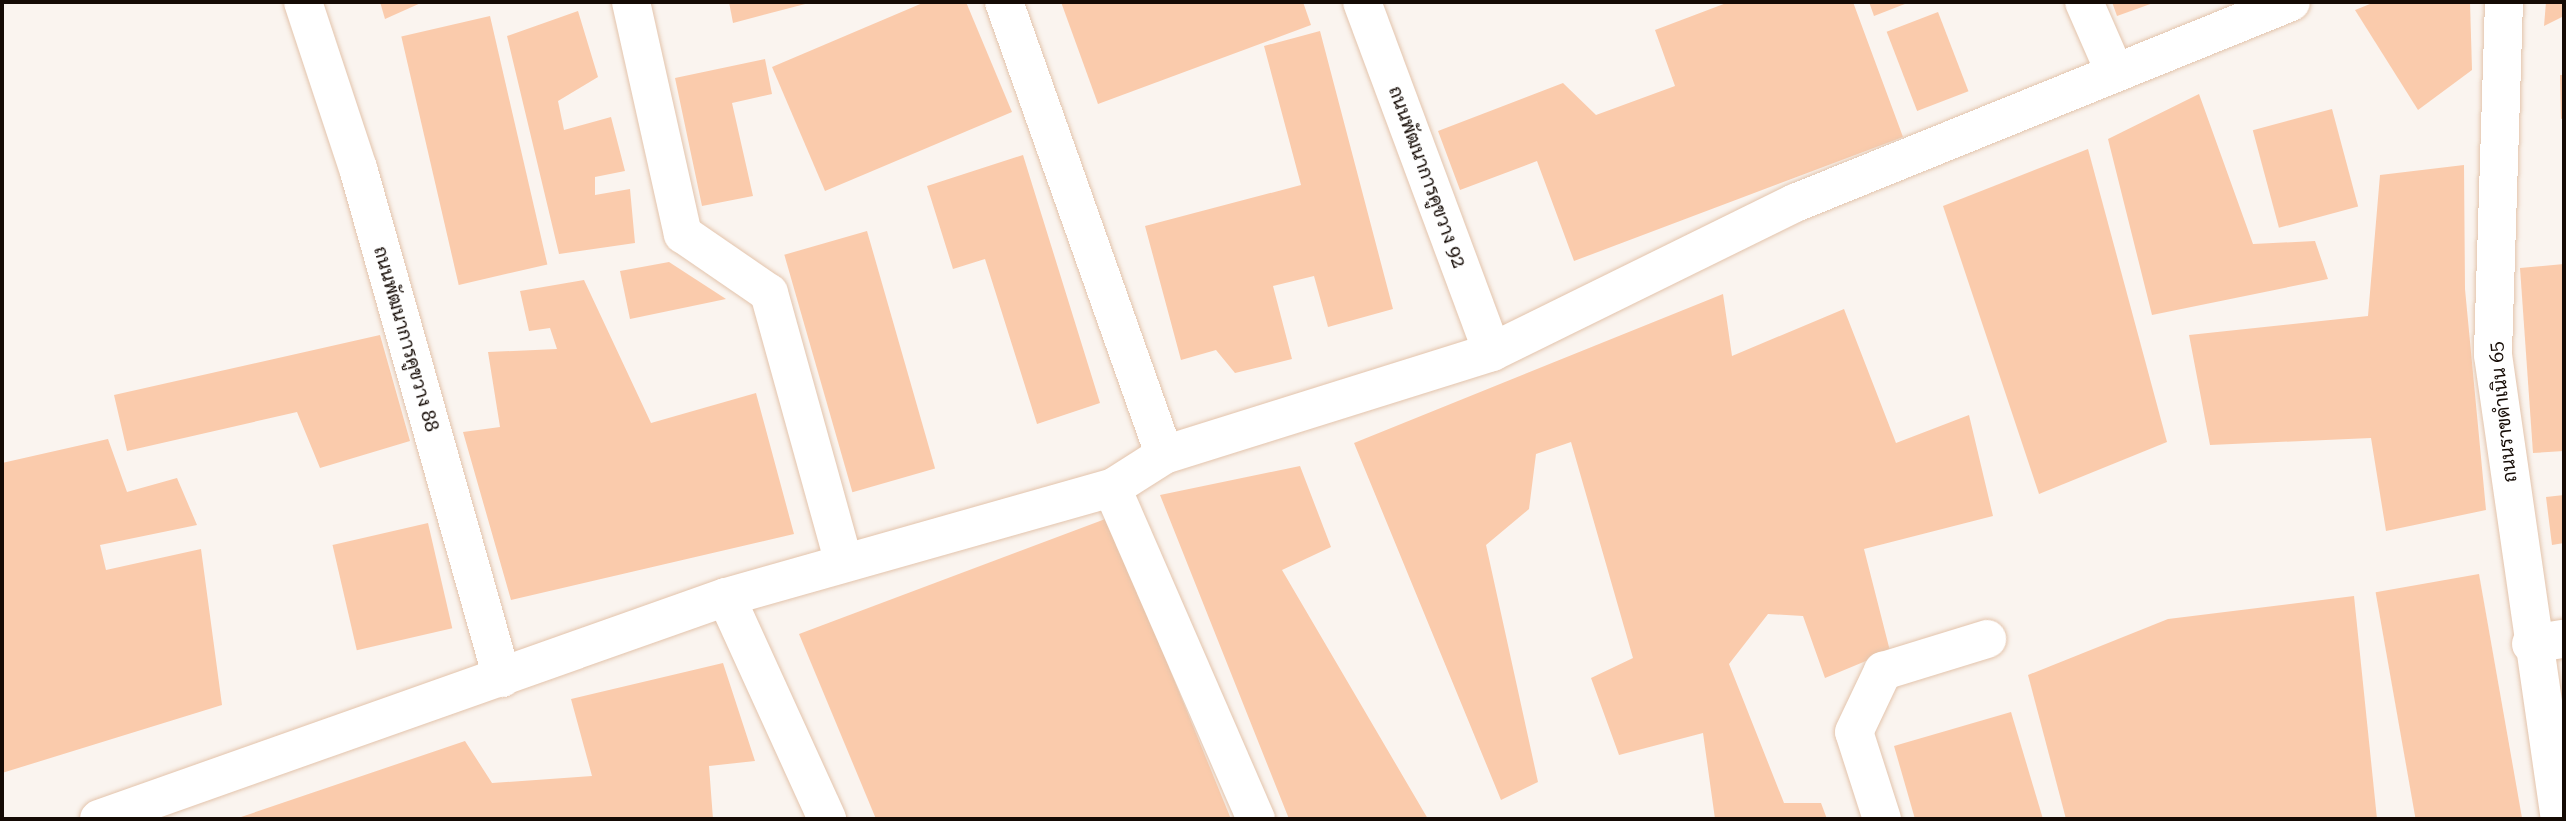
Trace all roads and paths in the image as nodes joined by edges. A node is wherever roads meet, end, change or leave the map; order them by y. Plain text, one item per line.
1 (303, 2) edge
2 (631, 2) edge
3 (1004, 2) edge
4 (1362, 2) edge
5 (2084, 2) edge
6 (2291, 2) edge
7 (2504, 2) edge
8 (2115, 73) junction
9 (1492, 352) junction
10 (1164, 455) junction
11 (1112, 488) junction
12 (843, 559) junction
13 (726, 597) junction
14 (1987, 639) dead end
15 (2548, 641) edge
16 (502, 678) junction
17 (99, 819) edge
18 (827, 819) edge
19 (1256, 819) edge
20 (1882, 819) edge
21 (2560, 819) edge

1 - 16 street, ถนนพัฒนาการคูขวาง 88
2 - 12 street
3 - 10 street
4 - 9 street, ถนนพัฒนาการคูขวาง 92
5 - 8 street
6 - 8 street
7 - 15 street, ถนนราขดำเนิน 65
8 - 9 street
9 - 10 street
10 - 11 street
11 - 12 street
11 - 19 street
12 - 13 street
13 - 16 street
13 - 18 street
14 - 20 street
15 - 21 street, ถนนราขดำเนิน 65
16 - 17 street

